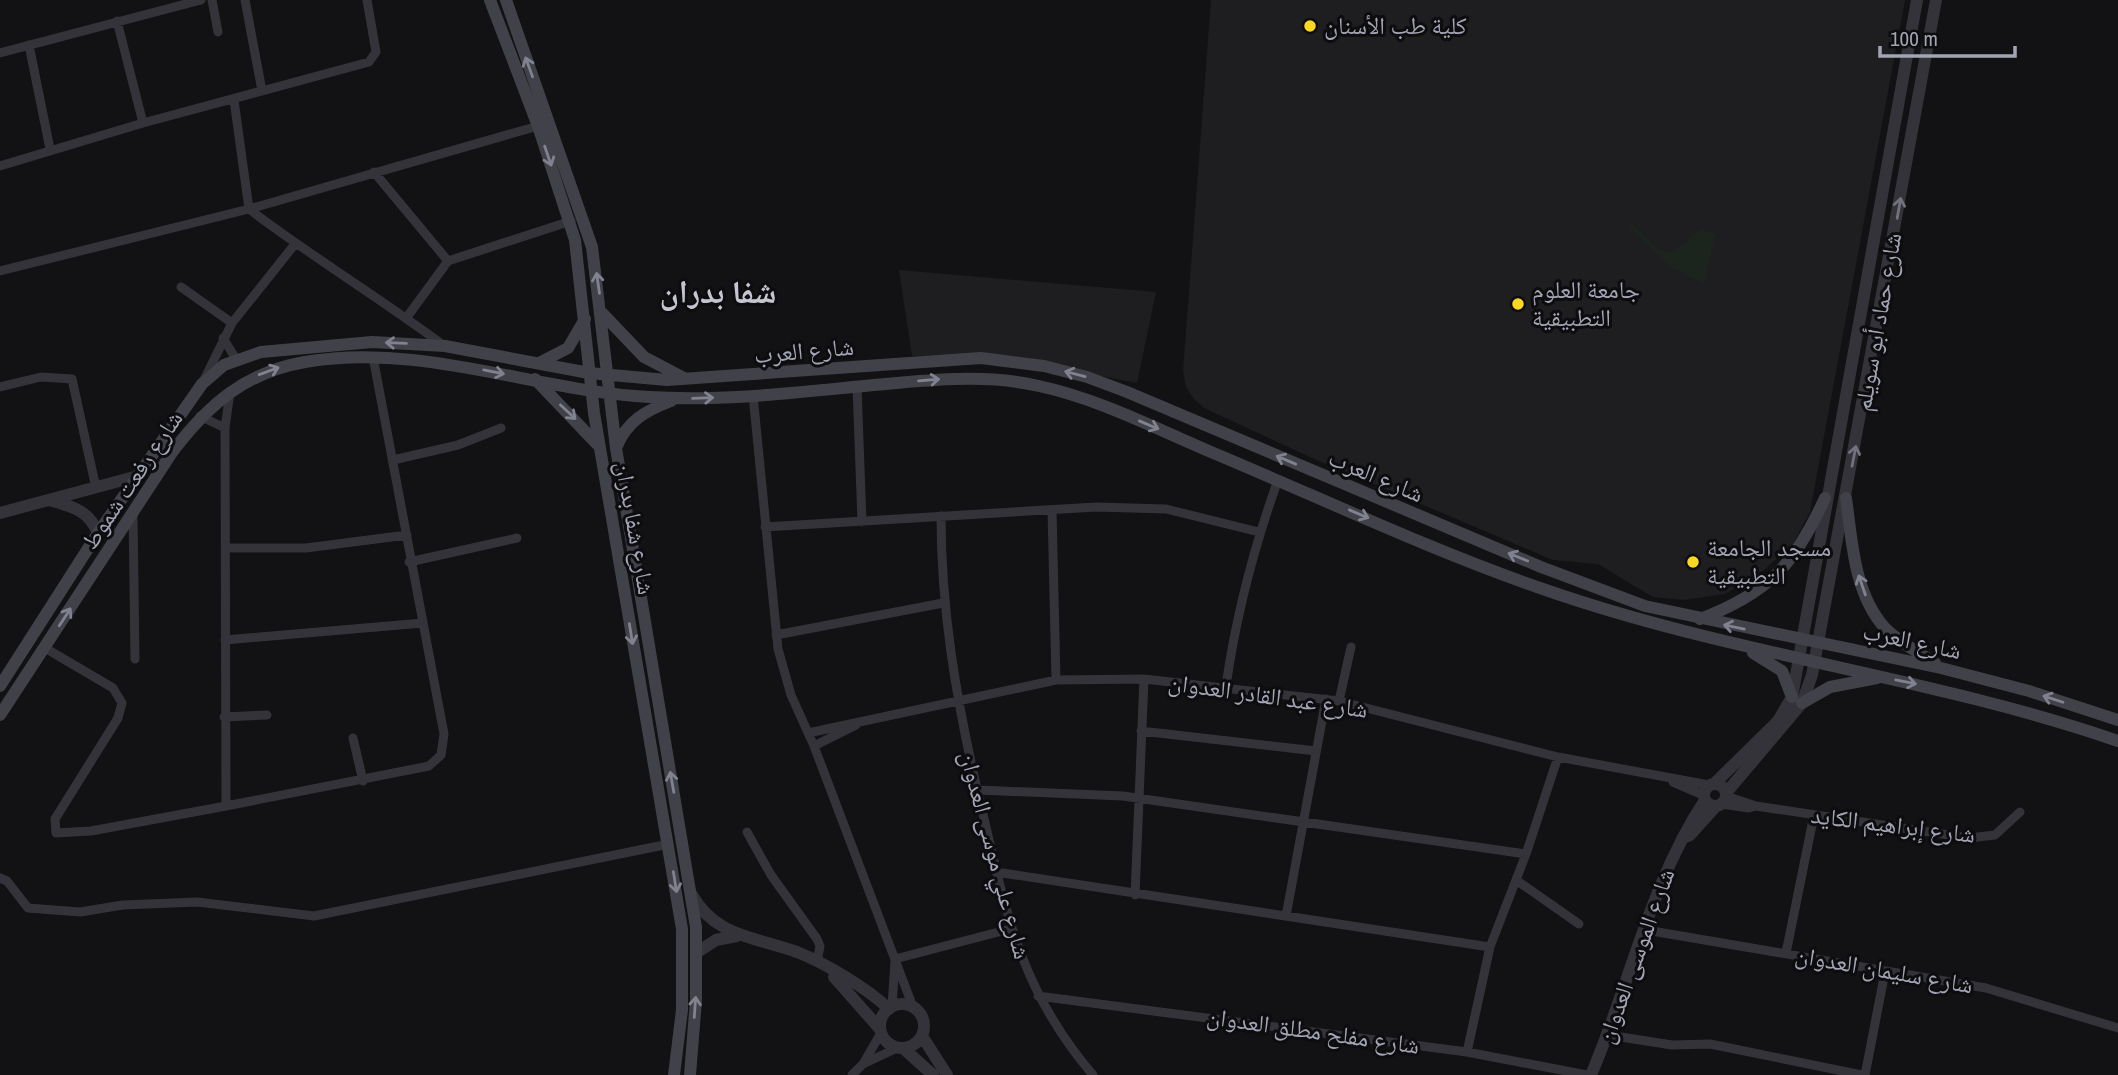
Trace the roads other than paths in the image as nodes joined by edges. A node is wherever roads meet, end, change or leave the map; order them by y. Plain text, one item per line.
1 (201, 0) edge
2 (212, 0) edge
3 (245, 0) edge
4 (367, 0) edge
5 (491, 0) edge
6 (506, 0) edge
7 (1917, 0) edge
8 (1936, 0) edge
9 (117, 21) junction
10 (218, 32) dead end
11 (29, 45) junction
12 (0, 53) edge
13 (262, 91) junction
14 (234, 100) junction
15 (143, 123) junction
16 (538, 126) junction
17 (50, 149) junction
18 (0, 166) edge
19 (374, 172) junction
20 (249, 209) junction
21 (571, 220) junction
22 (295, 244) junction
23 (448, 261) junction
24 (0, 271) edge
25 (181, 287) dead end
26 (602, 313) junction
27 (407, 317) junction
28 (585, 319) junction
29 (232, 323) junction
30 (223, 338) junction
31 (445, 346) junction
32 (373, 357) junction
33 (236, 359) junction
34 (539, 363) junction
35 (589, 373) junction
36 (609, 375) junction
37 (534, 379) junction
38 (687, 380) junction
39 (202, 384) junction
40 (858, 386) junction
41 (0, 387) edge
42 (230, 390) junction
43 (591, 390) junction
44 (610, 393) junction
45 (753, 395) junction
46 (678, 398) junction
47 (200, 416) junction
48 (225, 428) junction
49 (501, 428) dead end
50 (600, 446) junction
51 (616, 448) junction
52 (393, 460) junction
53 (138, 476) junction
54 (1278, 480) junction
55 (96, 488) junction
56 (1825, 498) junction
57 (1846, 498) junction
58 (51, 501) junction
59 (1052, 509) junction
60 (0, 513) edge
61 (133, 513) junction
62 (941, 516) junction
63 (862, 522) junction
64 (765, 527) junction
65 (1259, 532) junction
66 (98, 533) junction
67 (407, 535) junction
68 (517, 538) dead end
69 (226, 548) junction
70 (409, 562) junction
71 (943, 603) junction
72 (1699, 619) junction
73 (423, 623) junction
74 (776, 635) junction
75 (225, 640) junction
76 (1801, 640) junction
77 (1819, 643) junction
78 (1351, 647) dead end
79 (1741, 647) junction
80 (45, 648) junction
81 (135, 659) dead end
82 (1798, 659) junction
83 (1815, 663) junction
84 (1941, 668) junction
85 (1882, 677) junction
86 (1144, 679) junction
87 (1056, 680) junction
88 (0, 686) edge
89 (1226, 686) junction
90 (957, 699) junction
91 (1326, 699) junction
92 (1797, 700) junction
93 (1339, 701) junction
94 (0, 713) edge
95 (267, 715) dead end
96 (223, 717) junction
97 (864, 720) junction
98 (2118, 720) edge
99 (1141, 731) junction
100 (808, 733) junction
101 (354, 738) dead end
102 (2118, 741) edge
103 (814, 746) junction
104 (1316, 751) junction
105 (1558, 757) junction
106 (363, 781) junction
107 (978, 790) junction
108 (1715, 795) junction
109 (1138, 800) junction
110 (226, 806) junction
111 (2021, 813) dead end
112 (1814, 815) junction
113 (1303, 823) junction
114 (747, 832) dead end
115 (669, 844) junction
116 (1526, 854) junction
117 (996, 872) junction
118 (0, 878) edge
119 (1516, 880) junction
120 (692, 895) junction
121 (1135, 895) junction
122 (1286, 916) junction
123 (1578, 924) dead end
124 (1010, 929) junction
125 (1646, 930) junction
126 (739, 936) junction
127 (1490, 947) junction
128 (696, 953) junction
129 (1786, 953) junction
130 (895, 959) junction
131 (822, 965) junction
132 (1885, 972) junction
133 (1038, 996) junction
134 (914, 1007) junction
135 (890, 1008) junction
136 (2118, 1028) edge
137 (880, 1031) junction
138 (1608, 1035) junction
139 (922, 1036) junction
140 (900, 1048) junction
141 (1467, 1052) junction
142 (863, 1064) junction
143 (674, 1075) edge
144 (690, 1075) edge
145 (852, 1075) edge
146 (933, 1075) edge
147 (947, 1075) edge
148 (1093, 1075) edge
149 (1589, 1075) edge
150 (1863, 1075) edge

1 - 9 street
2 - 10 street
3 - 13 street
4 - 13 street
5 - 16 main road, شارع شفا بدران
26 -> 6 main road, شارع شفا بدران
7 - 56 street, شارع حماد أبو سويلم
57 -> 8 street, شارع حماد أبو سويلم
9 - 11 street
9 - 15 street
11 - 12 street
11 - 17 street
13 - 14 street
14 - 15 street
14 - 20 street
15 - 17 street
16 - 19 street
16 -> 21 main road, شارع شفا بدران
17 - 18 street
19 - 20 street
19 - 23 street
20 - 22 street
20 - 24 street
21 - 23 street
21 - 28 main road, شارع شفا بدران
22 - 27 street
22 - 29 street
23 - 27 street
25 - 29 street
26 - 36 main road, شارع شفا بدران
26 - 38 main road
27 - 31 street
28 - 34 main road
28 - 35 main road, شارع شفا بدران
29 - 30 street
30 - 33 street
30 - 39 street
31 -> 33 main road, شارع رفعت شموط
31 - 34 main road, شارع رفعت شموط
32 -> 37 main road, شارع رفعت شموط
42 -> 32 main road, شارع رفعت شموط
32 - 52 street
33 - 39 main road, شارع رفعت شموط
34 - 35 main road, شارع رفعت شموط
35 - 36 main road, شارع رفعت شموط
35 - 43 main road, شارع شفا بدران
36 - 38 main road, شارع العرب
36 - 44 main road, شارع شفا بدران
37 - 43 main road, شارع رفعت شموط
37 -> 50 main road
72 -> 38 main road, شارع العرب
39 - 53 main road, شارع رفعت شموط
40 - 45 main road, شارع العرب
40 -> 54 main road, شارع العرب
40 - 63 street
41 - 55 street
42 - 47 main road, شارع رفعت شموط
42 - 48 street
43 - 44 main road, شارع رفعت شموط
43 - 50 main road, شارع شفا بدران
44 - 46 main road, شارع العرب
44 - 51 main road, شارع شفا بدران
46 -> 45 main road, شارع العرب
45 - 64 street
46 - 51 main road
47 - 48 street
47 - 61 main road, شارع رفعت شموط
48 - 69 street
49 - 52 street
50 -> 115 main road, شارع شفا بدران
120 -> 51 main road, شارع شفا بدران
52 - 67 street
53 - 55 street
53 - 66 main road, شارع رفعت شموط
54 - 65 street
54 -> 79 main road, شارع العرب
55 - 58 street
56 - 72 main road
56 - 76 street, شارع حماد أبو سويلم
57 - 77 street, شارع حماد أبو سويلم
84 -> 57 main road
58 - 60 street
58 - 66 street
59 - 62 street
59 - 65 street
59 - 87 street
80 -> 61 main road, شارع رفعت شموط
61 - 81 street
62 - 63 street
62 - 71 street, شارع علي موسى العدوان
63 - 64 street
64 - 74 street
65 - 89 street
66 - 88 main road, شارع رفعت شموط
67 - 69 street
67 - 70 street
68 - 70 street
69 - 75 street
70 - 73 street
71 - 74 street
71 - 90 street, شارع علي موسى العدوان
76 -> 72 main road, شارع العرب
73 - 75 street
73 - 106 street
74 - 100 street
75 - 96 street
76 - 77 main road, شارع العرب
76 - 82 street
77 - 83 street, شارع الموسى العدوان
77 - 84 main road, شارع العرب
78 - 93 street
79 - 82 main road, شارع العرب
79 - 92 main road
80 - 94 main road, شارع رفعت شموط
80 - 110 street
82 - 83 main road, شارع العرب
82 - 92 street
83 - 85 main road, شارع العرب
83 - 92 street, شارع الموسى العدوان
98 -> 84 main road, شارع العرب
85 - 92 main road
85 -> 102 main road, شارع العرب
86 - 87 street, شارع عبد القادر العدوان
86 - 89 street, شارع عبد القادر العدوان
86 - 99 street
87 - 90 street, شارع عبد القادر العدوان
89 - 91 street, شارع عبد القادر العدوان
90 - 97 street, شارع عبد القادر العدوان
90 - 107 street, شارع علي موسى العدوان
91 - 93 street, شارع عبد القادر العدوان
91 - 104 street
92 - 108 street, شارع الموسى العدوان
93 - 105 street, شارع عبد القادر العدوان
95 - 96 street
96 - 110 street
97 - 100 street, شارع عبد القادر العدوان
97 - 103 street, شارع عبد القادر العدوان
99 - 104 street
99 - 109 street
100 - 103 street
101 - 106 street
103 - 130 street
104 - 113 street
105 - 108 street, شارع عبد القادر العدوان
105 - 116 street
106 - 110 street
107 - 109 street
107 - 117 street, شارع علي موسى العدوان
108 - 112 street, شارع إبراهيم الكايد
108 - 125 street, شارع الموسى العدوان
109 - 113 street
109 - 121 street
111 - 112 street, شارع إبراهيم الكايد
112 - 129 street
113 - 116 street
113 - 122 street
114 - 131 street
115 - 118 street
115 -> 143 main road, شارع شفا بدران
116 - 119 street
117 - 121 street
117 - 124 street, شارع علي موسى العدوان
119 - 123 street
119 - 127 street
120 - 126 street
120 - 128 main road, شارع شفا بدران
121 - 122 street
122 - 127 street
124 - 130 street
124 - 133 street, شارع علي موسى العدوان
125 - 129 street, شارع سليمان العدوان
125 - 138 street, شارع الموسى العدوان
126 - 128 street
126 - 131 street
127 - 141 street
144 -> 128 main road, شارع شفا بدران
129 - 132 street, شارع سليمان العدوان
130 - 134 street
130 - 135 street
131 - 135 street
131 - 137 street
132 - 136 street, شارع سليمان العدوان
132 - 150 street
133 - 141 street, شارع مفلح مطلق العدوان
133 - 148 street, شارع علي موسى العدوان
134 - 135 street
134 - 139 street
135 - 137 street
137 - 140 street
137 - 142 street
138 - 149 street, شارع الموسى العدوان
138 - 150 street
139 - 140 street
139 - 147 street
140 - 142 street
140 - 146 street
141 - 149 street, شارع مفلح مطلق العدوان
142 - 145 street

